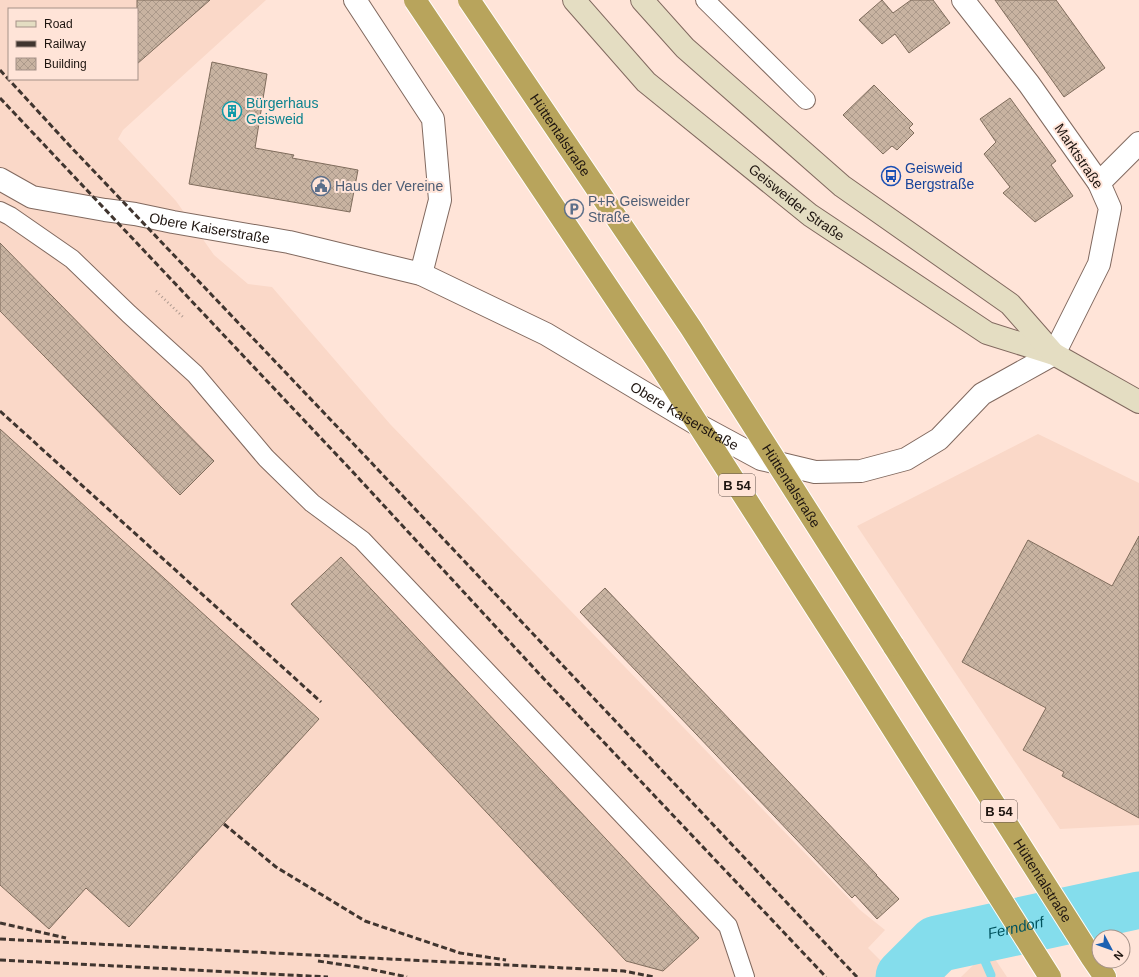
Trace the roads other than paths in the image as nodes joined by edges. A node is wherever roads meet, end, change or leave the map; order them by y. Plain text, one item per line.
1 (355, 0) edge
2 (415, 0) edge
3 (469, 0) edge
4 (574, 0) edge
5 (642, 0) edge
6 (705, 0) edge
7 (963, 0) edge
8 (806, 100) dead end
9 (1139, 143) edge
10 (0, 179) edge
11 (1099, 183) junction
12 (0, 211) edge
13 (421, 274) junction
14 (1054, 354) junction
15 (1139, 402) edge
16 (745, 977) edge
17 (1050, 977) edge
18 (1105, 977) edge

1 - 13 street
2 - 17 highway, B 54, bridge
3 - 18 highway, Hüttentalstraße / B 54, bridge
4 - 14 main road, Geisweider Straße
5 - 14 main road, Geisweider Straße
6 - 8 lane
7 - 11 street, Marktstraße
9 - 11 street
10 - 13 street, Obere Kaiserstraße
11 - 14 street, Marktstraße
12 - 16 lane
13 - 14 street, Obere Kaiserstraße
14 - 15 main road, Geisweider Straße

